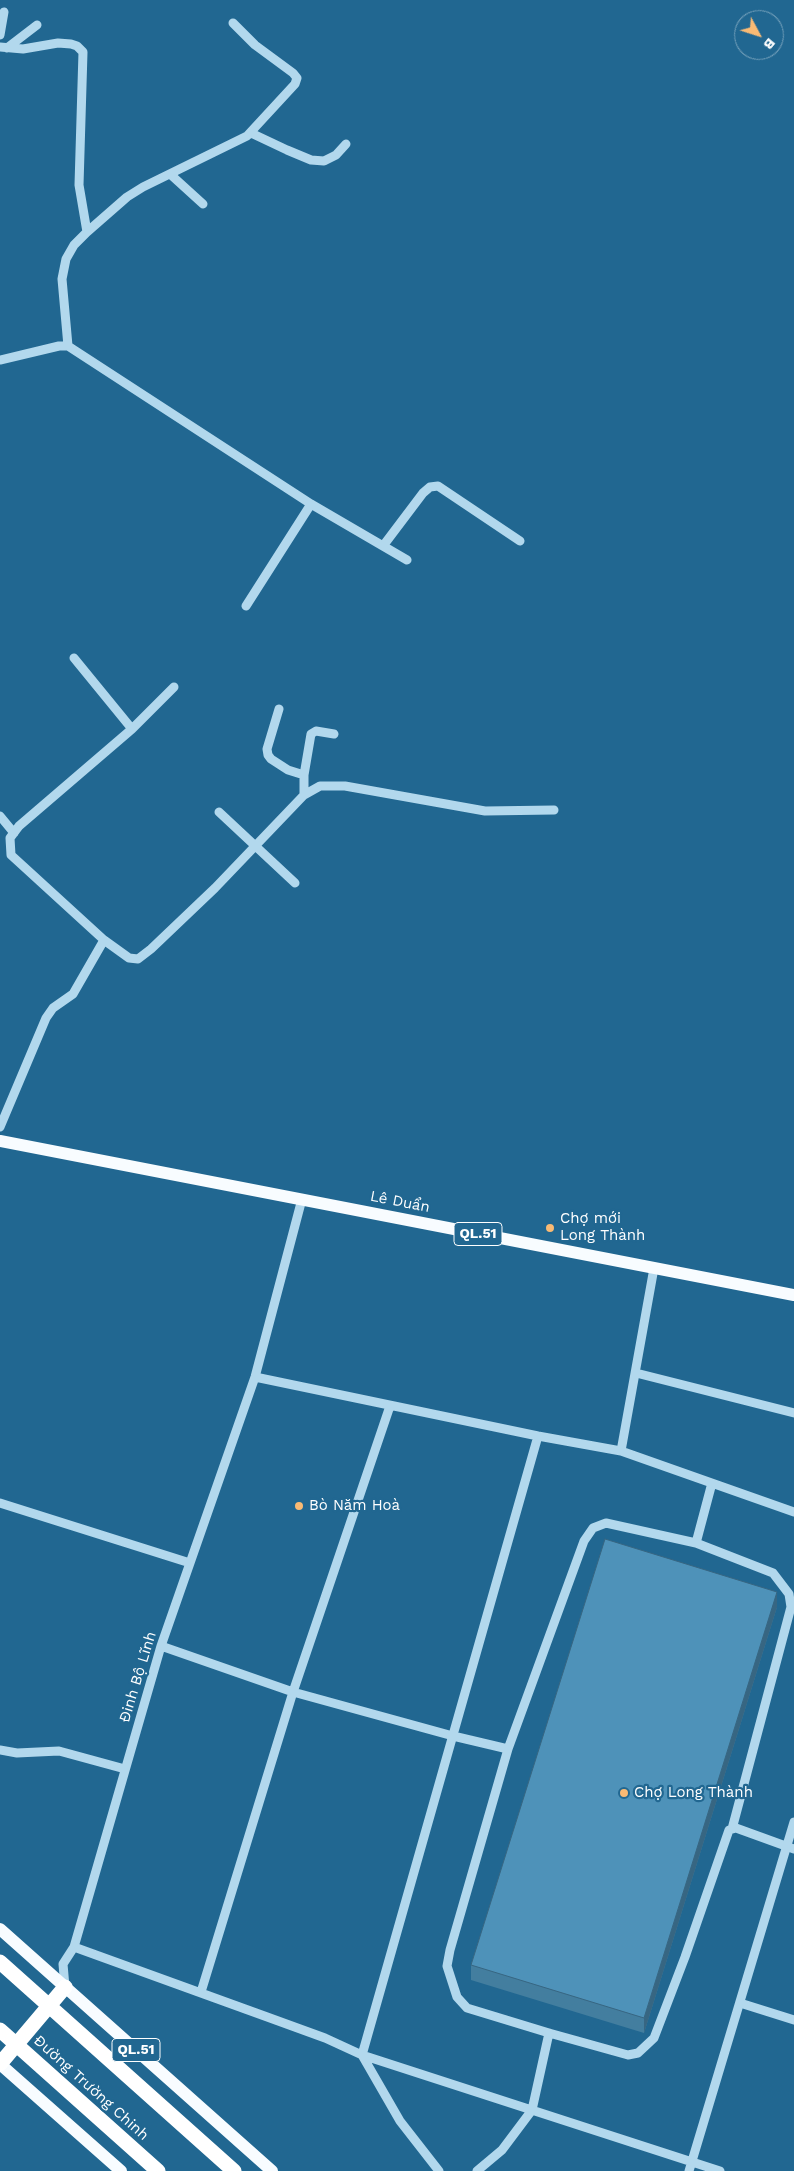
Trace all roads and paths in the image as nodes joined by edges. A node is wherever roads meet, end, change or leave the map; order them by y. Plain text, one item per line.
1 (4, 12) dead end
2 (233, 23) dead end
3 (37, 25) dead end
4 (0, 35) edge
5 (3, 47) edge
6 (251, 133) junction
7 (346, 144) dead end
8 (170, 174) junction
9 (203, 204) dead end
10 (86, 232) junction
11 (68, 346) junction
12 (0, 360) edge
13 (311, 504) junction
14 (520, 541) dead end
15 (383, 546) junction
16 (407, 560) dead end
17 (246, 606) dead end
18 (74, 658) dead end
19 (174, 687) dead end
20 (279, 709) dead end
21 (132, 729) junction
22 (334, 734) dead end
23 (304, 775) junction
24 (304, 795) junction
25 (554, 810) dead end
26 (219, 812) dead end
27 (0, 816) edge
28 (12, 835) junction
29 (0, 836) edge
30 (256, 848) junction
31 (295, 882) dead end
32 (104, 940) junction
33 (0, 1127) edge
34 (0, 1140) edge
35 (302, 1199) junction
36 (654, 1268) junction
37 (794, 1295) edge
38 (636, 1373) junction
39 (255, 1377) junction
40 (390, 1406) junction
41 (794, 1413) edge
42 (538, 1436) junction
43 (620, 1451) junction
44 (712, 1483) junction
45 (0, 1503) edge
46 (794, 1512) edge
47 (696, 1542) junction
48 (190, 1563) junction
49 (161, 1646) junction
50 (293, 1692) junction
51 (453, 1736) junction
52 (508, 1749) junction
53 (0, 1750) edge
54 (126, 1769) junction
55 (794, 1822) edge
56 (732, 1828) junction
57 (790, 1847) edge
58 (0, 1929) edge
59 (74, 1947) junction
60 (0, 1962) edge
61 (65, 1987) junction
62 (201, 1992) junction
63 (740, 2003) junction
64 (49, 2006) junction
65 (794, 2020) edge
66 (0, 2030) edge
67 (549, 2033) junction
68 (16, 2045) junction
69 (362, 2055) junction
70 (0, 2064) edge
71 (532, 2110) junction
72 (691, 2166) edge
73 (120, 2171) edge
74 (158, 2171) edge
75 (234, 2171) edge
76 (272, 2171) edge
77 (438, 2171) edge
78 (477, 2171) edge
79 (720, 2171) edge

1 - 4 street
2 - 6 street
3 - 5 street
5 - 10 street
6 - 7 street
6 - 8 street
8 - 9 street
8 - 10 street
10 - 11 street
11 - 12 street
11 - 13 street
13 - 15 street
13 - 17 street
14 - 15 street
15 - 16 street
18 - 21 street
19 - 21 street
20 - 23 street
21 - 28 street
22 - 23 street
23 - 24 street
24 - 25 street
24 - 30 street
26 - 30 street
27 - 28 street
28 - 29 street
28 - 32 street
30 - 31 street
30 - 32 street
32 - 33 street
34 - 35 main road, Lê Duẩn / QL.51
35 - 36 main road, Lê Duẩn / QL.51
35 - 39 street, Đinh Bộ Lĩnh
36 - 37 main road, Lê Duẩn / QL.51
36 - 38 street
38 - 41 street
38 - 43 street
39 - 40 street
39 - 48 street, Đinh Bộ Lĩnh
40 - 42 street
40 - 50 street
42 - 43 street
42 - 51 street
43 - 44 street
44 - 46 street
44 - 47 street
45 - 48 street
47 - 52 street
47 - 56 street
48 - 49 street, Đinh Bộ Lĩnh
49 - 50 street
49 - 54 street, Đinh Bộ Lĩnh
50 - 51 street
50 - 62 street
51 - 52 street
51 - 69 street
52 - 67 street
53 - 54 street
54 - 59 street, Đinh Bộ Lĩnh
55 - 57 street
56 - 57 street
56 - 67 street
57 - 63 street
58 - 61 main road, QL.51
59 - 61 street, Đinh Bộ Lĩnh
59 - 62 street
60 - 64 highway, QL.51
61 - 64 highway
61 - 76 main road, QL.51
62 - 69 street
63 - 65 street
63 - 72 street
64 - 68 highway
64 - 75 highway, QL.51
66 - 68 highway, Đường Trường Chinh
67 - 71 street
68 - 70 highway
68 - 74 highway, Đường Trường Chinh
69 - 71 street
69 - 77 street
70 - 73 main road
71 - 72 street
71 - 78 street
72 - 79 street

